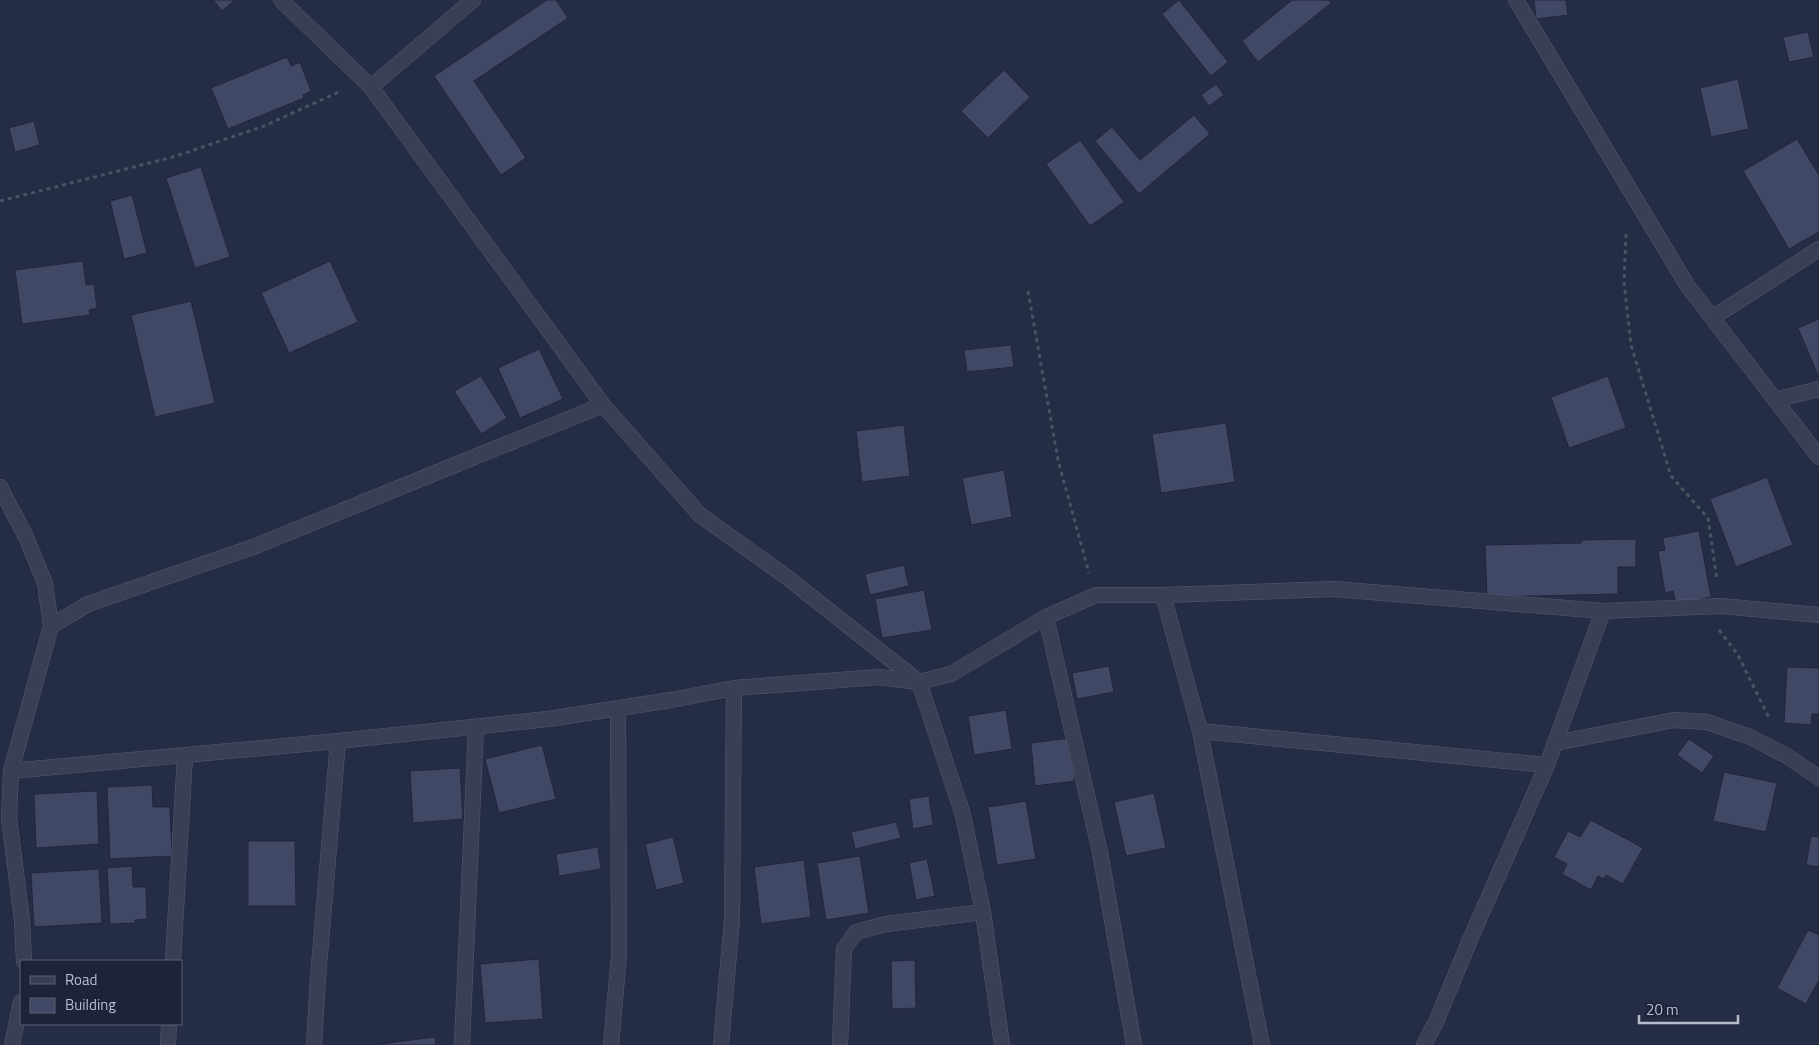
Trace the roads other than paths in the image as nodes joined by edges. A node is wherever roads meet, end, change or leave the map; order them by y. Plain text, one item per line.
1 (281, 0) edge
2 (473, 0) edge
3 (1516, 0) edge
4 (368, 83) junction
5 (1819, 249) edge
6 (1712, 318) junction
7 (1819, 389) edge
8 (1775, 400) junction
9 (603, 405) junction
10 (1819, 457) edge
11 (0, 487) edge
12 (1163, 595) junction
13 (1603, 611) junction
14 (1819, 615) edge
15 (1046, 618) junction
16 (51, 626) junction
17 (919, 682) junction
18 (734, 688) junction
19 (618, 708) junction
20 (476, 727) junction
21 (1200, 731) junction
22 (338, 741) junction
23 (1555, 743) junction
24 (184, 756) junction
25 (1547, 765) junction
26 (11, 772) junction
27 (1819, 778) edge
28 (5, 815) edge
29 (982, 912) junction
30 (24, 960) edge
31 (173, 960) edge
32 (20, 1007) edge
33 (169, 1025) edge
34 (12, 1045) edge
35 (168, 1045) edge
36 (314, 1045) edge
37 (462, 1045) edge
38 (611, 1045) edge
39 (722, 1045) edge
40 (840, 1045) edge
41 (1002, 1045) edge
42 (1134, 1045) edge
43 (1262, 1045) edge
44 (1424, 1045) edge

1 - 4 street
2 - 4 street
3 - 6 street
4 - 9 street
5 - 6 street
6 - 8 street
7 - 8 street
8 - 10 street
9 - 16 street
9 - 17 street
11 - 16 street
12 - 13 street
12 - 15 street
12 - 21 street
13 - 14 street
13 - 23 street
15 - 17 street
15 - 42 street
16 - 26 street
17 - 18 street
17 - 29 street
18 - 19 street
18 - 39 street
19 - 20 street
19 - 38 street
20 - 22 street
20 - 37 street
21 - 25 street
21 - 43 street
22 - 24 street
22 - 36 street
23 - 25 street
23 - 27 street
24 - 26 street
24 - 31 street
25 - 44 street
26 - 28 street
28 - 30 street
29 - 40 street
29 - 41 street
32 - 34 street
33 - 35 street

